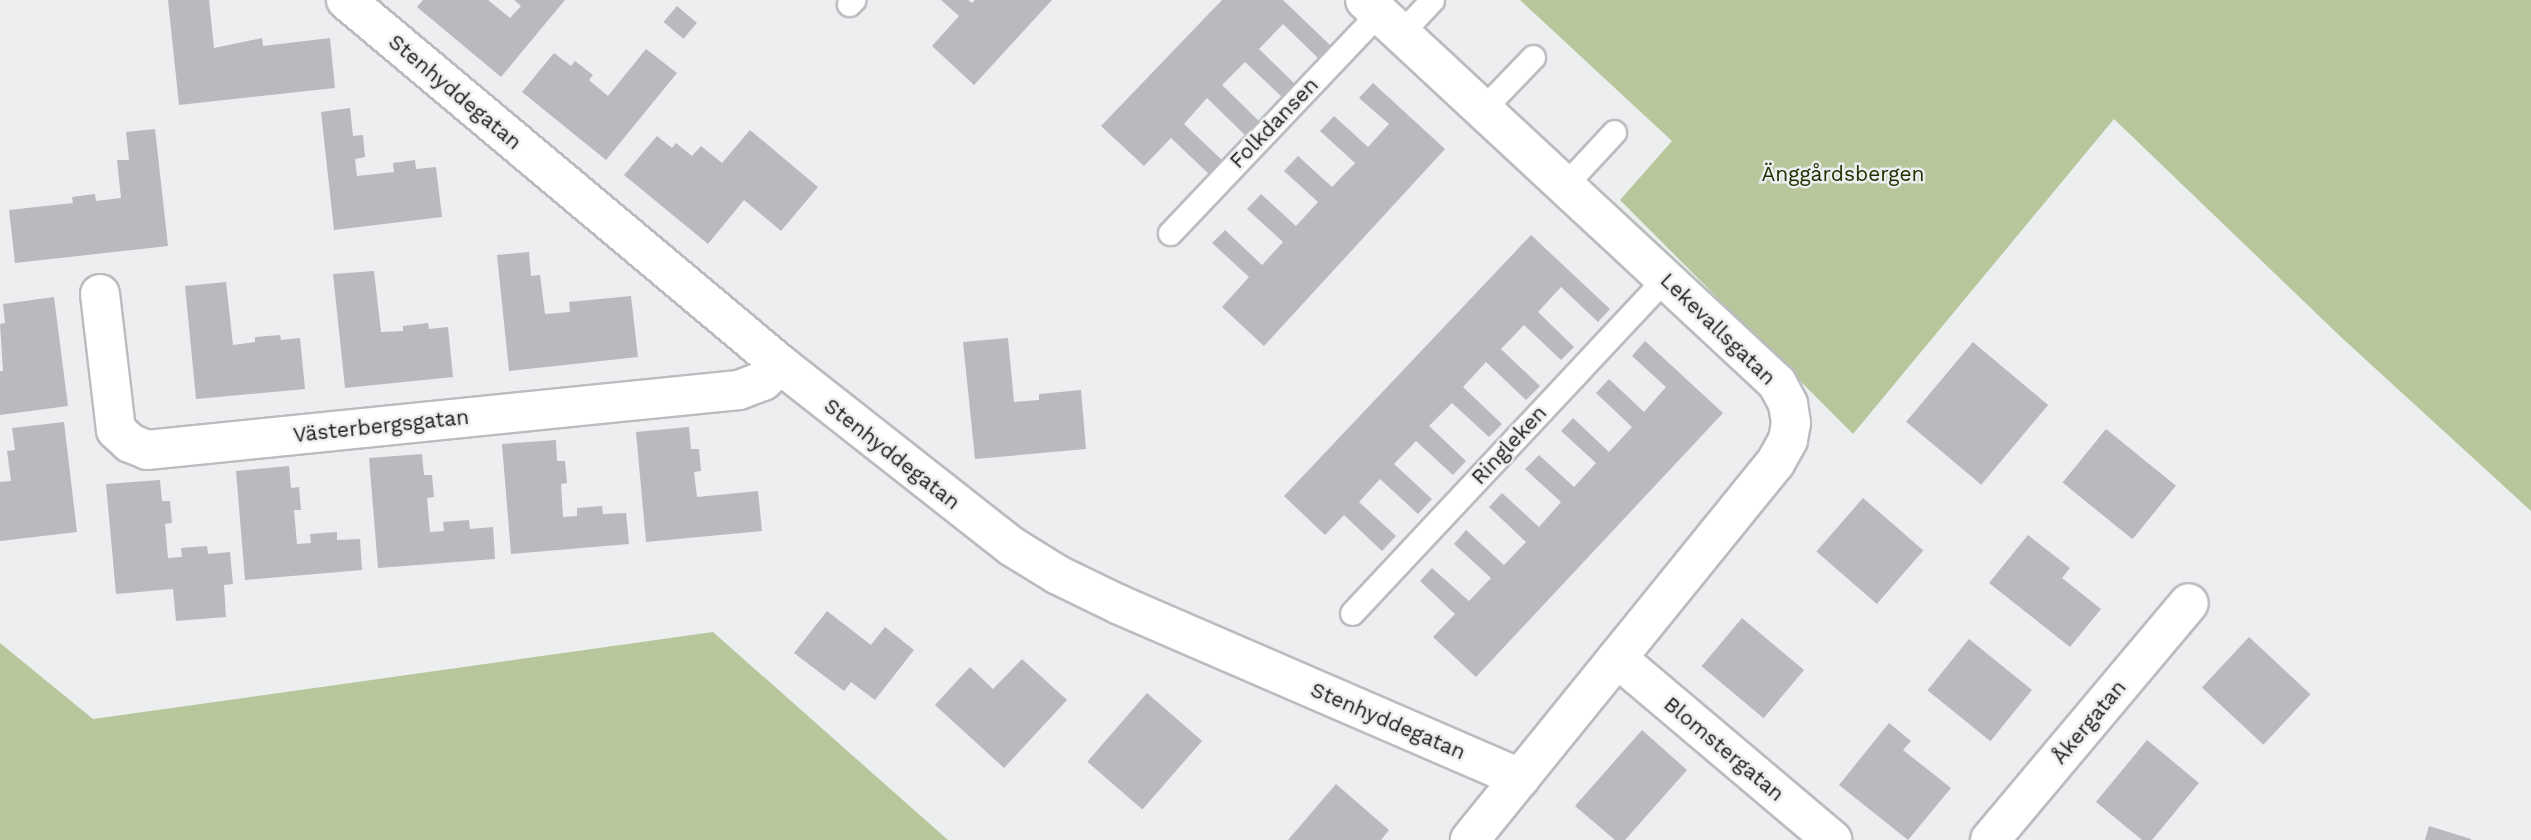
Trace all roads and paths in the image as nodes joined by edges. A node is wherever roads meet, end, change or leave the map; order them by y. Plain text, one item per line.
1 (346, 0) edge
2 (1432, 0) edge
3 (1382, 15) edge
4 (1533, 57) dead end
5 (1483, 109) junction
6 (1614, 132) dead end
7 (1565, 185) junction
8 (1170, 233) dead end
9 (1666, 278) junction
10 (100, 295) dead end
11 (781, 365) junction
12 (2189, 603) dead end
13 (1352, 613) dead end
14 (1617, 658) junction
15 (1520, 778) junction
16 (1469, 840) edge
17 (1832, 840) edge
18 (1990, 840) edge

1 - 11 street, Stenhyddegatan
2 - 3 lane, Folkdansen
3 - 5 street, Lekevallsgatan
3 - 8 lane, Folkdansen
4 - 5 lane
5 - 7 street, Lekevallsgatan
6 - 7 lane
7 - 9 street, Lekevallsgatan
9 - 13 lane, Ringleken
9 - 14 street, Lekevallsgatan
10 - 11 street, Västerbergsgatan
11 - 15 street, Stenhyddegatan
12 - 18 street, Åkergatan
14 - 15 street, Lekevallsgatan
14 - 17 street, Blomstergatan
15 - 16 street, Lekevallsgatan

